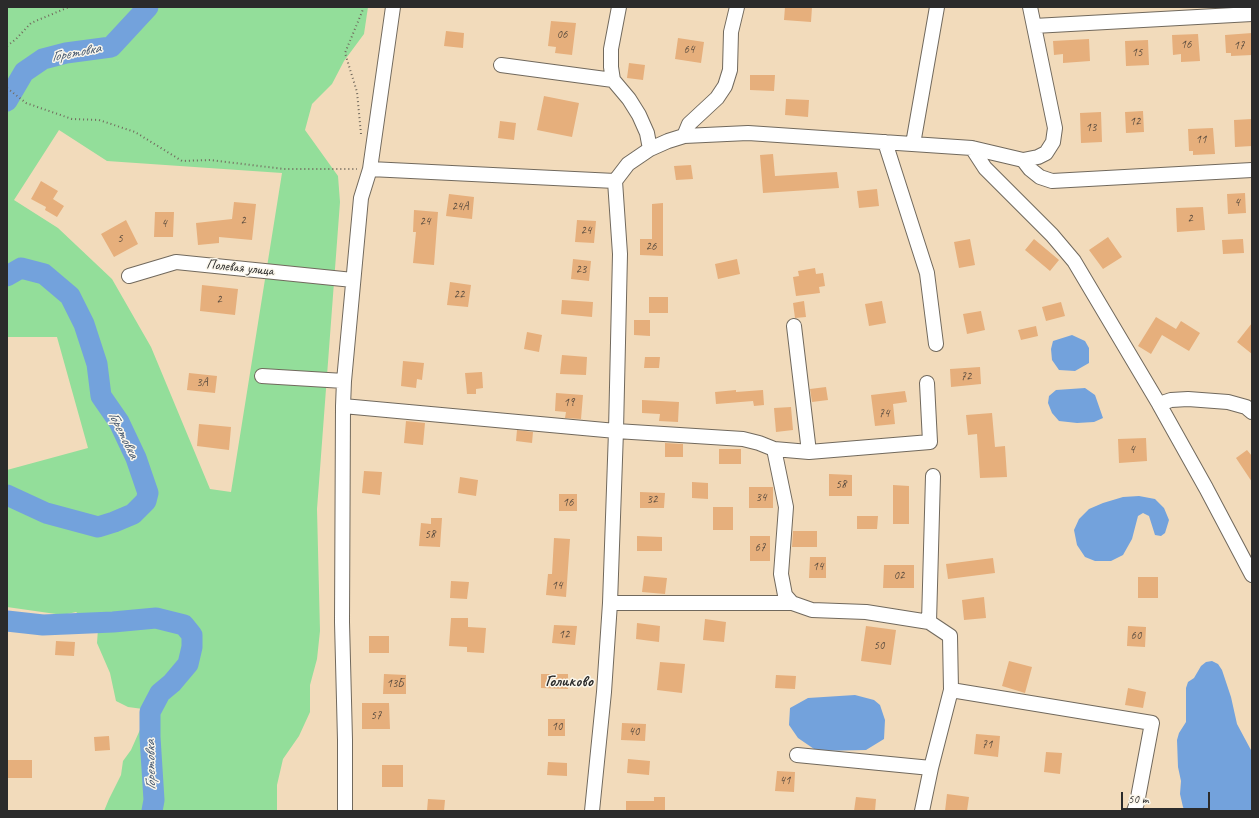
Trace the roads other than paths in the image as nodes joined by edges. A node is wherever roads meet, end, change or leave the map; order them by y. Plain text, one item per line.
1 (393, 7) edge
2 (619, 7) edge
3 (737, 7) edge
4 (937, 7) edge
5 (1030, 7) edge
6 (1252, 14) edge
7 (1034, 26) junction
8 (501, 65) dead end
9 (613, 80) junction
10 (684, 136) junction
11 (885, 142) junction
12 (913, 144) junction
13 (972, 148) junction
14 (650, 149) junction
15 (1023, 160) junction
16 (370, 169) junction
17 (1252, 170) edge
18 (615, 181) junction
19 (129, 276) dead end
20 (353, 280) junction
21 (794, 326) dead end
22 (936, 344) dead end
23 (262, 376) dead end
24 (344, 381) junction
25 (928, 383) dead end
26 (1159, 404) junction
27 (343, 406) junction
28 (1250, 407) edge
29 (616, 431) junction
30 (774, 448) junction
31 (809, 452) junction
32 (933, 476) dead end
33 (1252, 575) edge
34 (610, 603) junction
35 (792, 603) junction
36 (929, 622) junction
37 (951, 690) junction
38 (797, 756) dead end
39 (931, 768) junction
40 (345, 811) edge
41 (592, 811) edge
42 (922, 811) edge
43 (1134, 811) edge

1 - 16 street
2 - 9 street
3 - 10 street
4 - 12 street
5 - 7 street
6 - 7 street
7 - 15 street
8 - 9 street
9 - 14 street
10 - 11 street
10 - 14 street
11 - 12 street
11 - 22 street
12 - 13 street
13 - 15 street
13 - 26 street
14 - 18 street
15 - 17 street
16 - 18 street
16 - 20 street
18 - 29 street
19 - 20 street, Полевая улица
20 - 24 street
21 - 31 street
23 - 24 street
24 - 27 street
25 - 31 street
26 - 28 street
26 - 33 street
27 - 29 street
27 - 40 street
29 - 30 street
29 - 34 street
30 - 31 street
30 - 35 street
32 - 36 street
34 - 35 street
34 - 41 street
35 - 36 street
36 - 37 street
37 - 39 street
37 - 43 street
38 - 39 street
39 - 42 street

